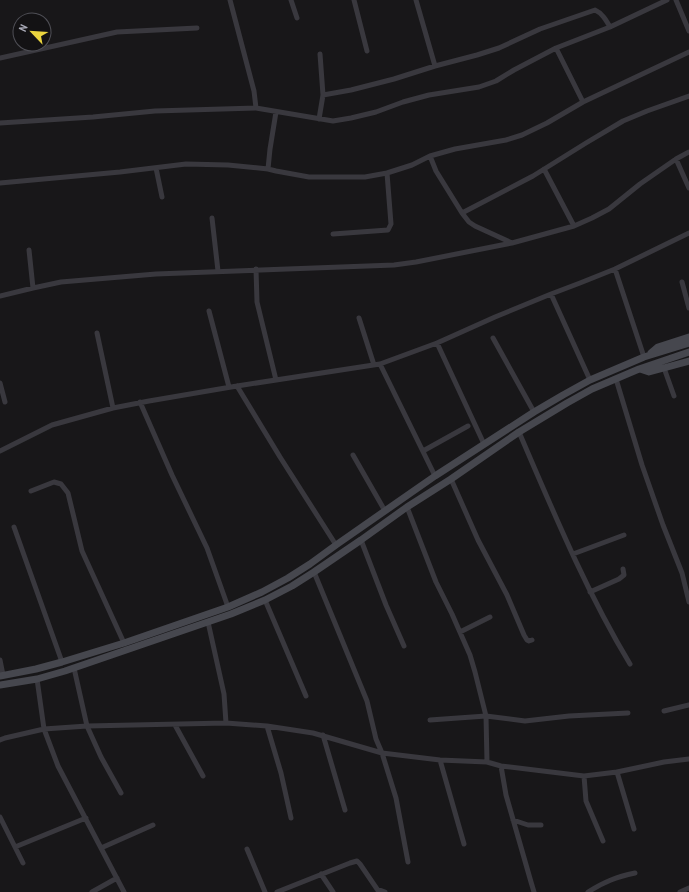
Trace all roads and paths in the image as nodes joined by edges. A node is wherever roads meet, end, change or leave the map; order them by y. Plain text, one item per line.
1 (230, 0) edge
2 (292, 0) edge
3 (354, 0) edge
4 (416, 0) edge
5 (667, 0) edge
6 (676, 0) edge
7 (297, 18) dead end
8 (610, 27) junction
9 (197, 28) dead end
10 (689, 31) edge
11 (556, 48) junction
12 (367, 51) dead end
13 (689, 52) edge
14 (320, 54) dead end
15 (0, 58) edge
16 (435, 66) junction
17 (323, 95) junction
18 (689, 96) edge
19 (583, 102) junction
20 (256, 108) junction
21 (276, 112) junction
22 (319, 119) junction
23 (0, 123) edge
24 (689, 152) edge
25 (430, 156) junction
26 (676, 159) junction
27 (156, 168) junction
28 (268, 169) junction
29 (544, 169) junction
30 (387, 173) junction
31 (0, 183) edge
32 (689, 188) edge
33 (162, 197) dead end
34 (462, 213) junction
35 (212, 218) dead end
36 (574, 226) junction
37 (689, 233) edge
38 (333, 234) dead end
39 (512, 243) junction
40 (29, 250) dead end
41 (256, 269) junction
42 (615, 270) junction
43 (218, 271) junction
44 (682, 282) dead end
45 (33, 288) junction
46 (551, 294) junction
47 (0, 296) edge
48 (689, 308) edge
49 (209, 311) dead end
50 (359, 318) dead end
51 (96, 333) dead end
52 (689, 337) edge
53 (493, 338) dead end
54 (437, 343) junction
55 (689, 343) edge
56 (689, 352) edge
57 (647, 356) junction
58 (689, 361) edge
59 (380, 364) junction
60 (374, 365) junction
61 (664, 368) junction
62 (639, 369) junction
63 (616, 379) junction
64 (276, 380) junction
65 (590, 380) junction
66 (0, 384) edge
67 (237, 386) junction
68 (228, 387) junction
69 (674, 396) dead end
70 (5, 402) dead end
71 (140, 402) junction
72 (113, 408) junction
73 (534, 412) junction
74 (468, 426) dead end
75 (519, 432) junction
76 (484, 444) junction
77 (0, 451) edge
78 (423, 451) junction
79 (352, 455) dead end
80 (435, 476) junction
81 (451, 478) junction
82 (30, 491) dead end
83 (407, 507) junction
84 (385, 511) junction
85 (14, 527) dead end
86 (624, 535) dead end
87 (361, 540) junction
88 (336, 545) junction
89 (573, 554) junction
90 (623, 569) dead end
91 (314, 572) junction
92 (590, 592) junction
93 (265, 600) junction
94 (689, 602) edge
95 (228, 607) junction
96 (490, 617) dead end
97 (208, 622) junction
98 (460, 632) junction
99 (532, 640) dead end
100 (124, 643) junction
101 (404, 646) dead end
102 (0, 660) edge
103 (62, 662) junction
104 (630, 664) dead end
105 (74, 668) junction
106 (2, 675) edge
107 (37, 679) junction
108 (0, 685) edge
109 (306, 696) dead end
110 (689, 705) edge
111 (664, 711) dead end
112 (628, 713) dead end
113 (486, 716) junction
114 (430, 720) dead end
115 (226, 723) junction
116 (175, 725) junction
117 (87, 726) junction
118 (267, 726) junction
119 (44, 729) junction
120 (322, 735) junction
121 (0, 740) edge
122 (382, 753) junction
123 (689, 759) edge
124 (440, 760) junction
125 (487, 762) junction
126 (501, 766) junction
127 (617, 772) junction
128 (203, 776) dead end
129 (584, 776) junction
130 (121, 793) dead end
131 (345, 810) dead end
132 (0, 817) edge
133 (86, 818) junction
134 (291, 818) dead end
135 (512, 820) junction
136 (154, 825) dead end
137 (541, 826) dead end
138 (634, 829) dead end
139 (603, 841) dead end
140 (464, 844) dead end
141 (15, 847) junction
142 (101, 848) junction
143 (247, 849) dead end
144 (408, 862) dead end
145 (23, 863) dead end
146 (635, 873) dead end
147 (321, 874) junction
148 (117, 878) junction
149 (689, 889) edge
150 (378, 890) edge
151 (92, 892) edge
152 (124, 892) edge
153 (265, 892) edge
154 (277, 892) edge
155 (333, 892) edge
156 (385, 892) edge
157 (534, 892) edge
158 (588, 892) edge
159 (680, 892) edge

1 - 20 street
2 - 7 street
3 - 12 street
4 - 16 street
5 - 8 street
6 - 10 street
8 - 11 street
8 - 16 street
9 - 15 street
11 - 19 street
11 - 22 street
13 - 19 street
14 - 17 street
16 - 17 street
17 - 22 street
18 - 29 street
19 - 25 street
20 - 21 street
20 - 23 street
21 - 22 street
21 - 28 street
24 - 26 street
25 - 30 street
25 - 34 street
26 - 32 street
26 - 36 street
27 - 28 street
27 - 31 street
27 - 33 street
28 - 30 street
29 - 34 street
29 - 36 street
30 - 38 street
34 - 39 street
35 - 43 street
36 - 39 street
37 - 42 street
39 - 41 street
40 - 45 street
41 - 43 street
41 - 64 street
42 - 46 street
42 - 57 street
43 - 45 street
44 - 48 street
45 - 47 street
46 - 54 street
46 - 65 street
49 - 68 street
50 - 60 street
51 - 72 street
52 - 57 main road
53 - 73 street
54 - 59 street
54 - 76 street
55 - 57 main road
56 - 62 main road
57 - 65 main road
58 - 61 main road
59 - 60 street
59 - 78 street
60 - 64 street
61 - 62 main road
61 - 69 street
62 - 63 main road
63 - 75 main road
63 - 94 street
64 - 67 street
65 - 73 main road
66 - 70 street
67 - 68 street
67 - 88 street
68 - 71 street
71 - 72 street
71 - 95 street
72 - 77 street
73 - 76 main road
74 - 78 street
75 - 81 main road
75 - 89 street
76 - 80 main road
78 - 80 street
79 - 84 street
80 - 84 main road
81 - 83 main road
81 - 99 street
82 - 100 street
83 - 87 main road
83 - 98 street
84 - 88 main road
85 - 103 street
86 - 89 street
87 - 91 main road
87 - 101 street
88 - 95 main road
89 - 92 street
90 - 92 street
91 - 93 main road
91 - 122 street
92 - 104 street
93 - 97 main road
93 - 109 street
95 - 100 main road
96 - 98 street
97 - 105 main road
97 - 115 street
98 - 113 street
100 - 103 main road
102 - 106 street
103 - 106 main road
105 - 107 main road
105 - 117 street
107 - 108 main road
107 - 119 street
110 - 111 street
112 - 113 street
113 - 114 street
113 - 125 street
115 - 116 street
115 - 118 street
116 - 117 street
116 - 128 street
117 - 119 street
117 - 130 street
118 - 120 street
118 - 134 street
119 - 121 street
119 - 133 street
120 - 122 street
120 - 131 street
122 - 124 street
122 - 144 street
123 - 127 street
124 - 125 street
124 - 140 street
125 - 126 street
126 - 129 street
126 - 135 street
127 - 129 street
127 - 138 street
129 - 139 street
132 - 141 street
133 - 141 street
133 - 142 street
135 - 137 street
135 - 157 street
136 - 142 street
141 - 145 street
142 - 148 street
143 - 153 street
146 - 158 street
147 - 150 street
147 - 154 street
147 - 155 street
148 - 151 street
148 - 152 street
149 - 159 street
150 - 156 street

